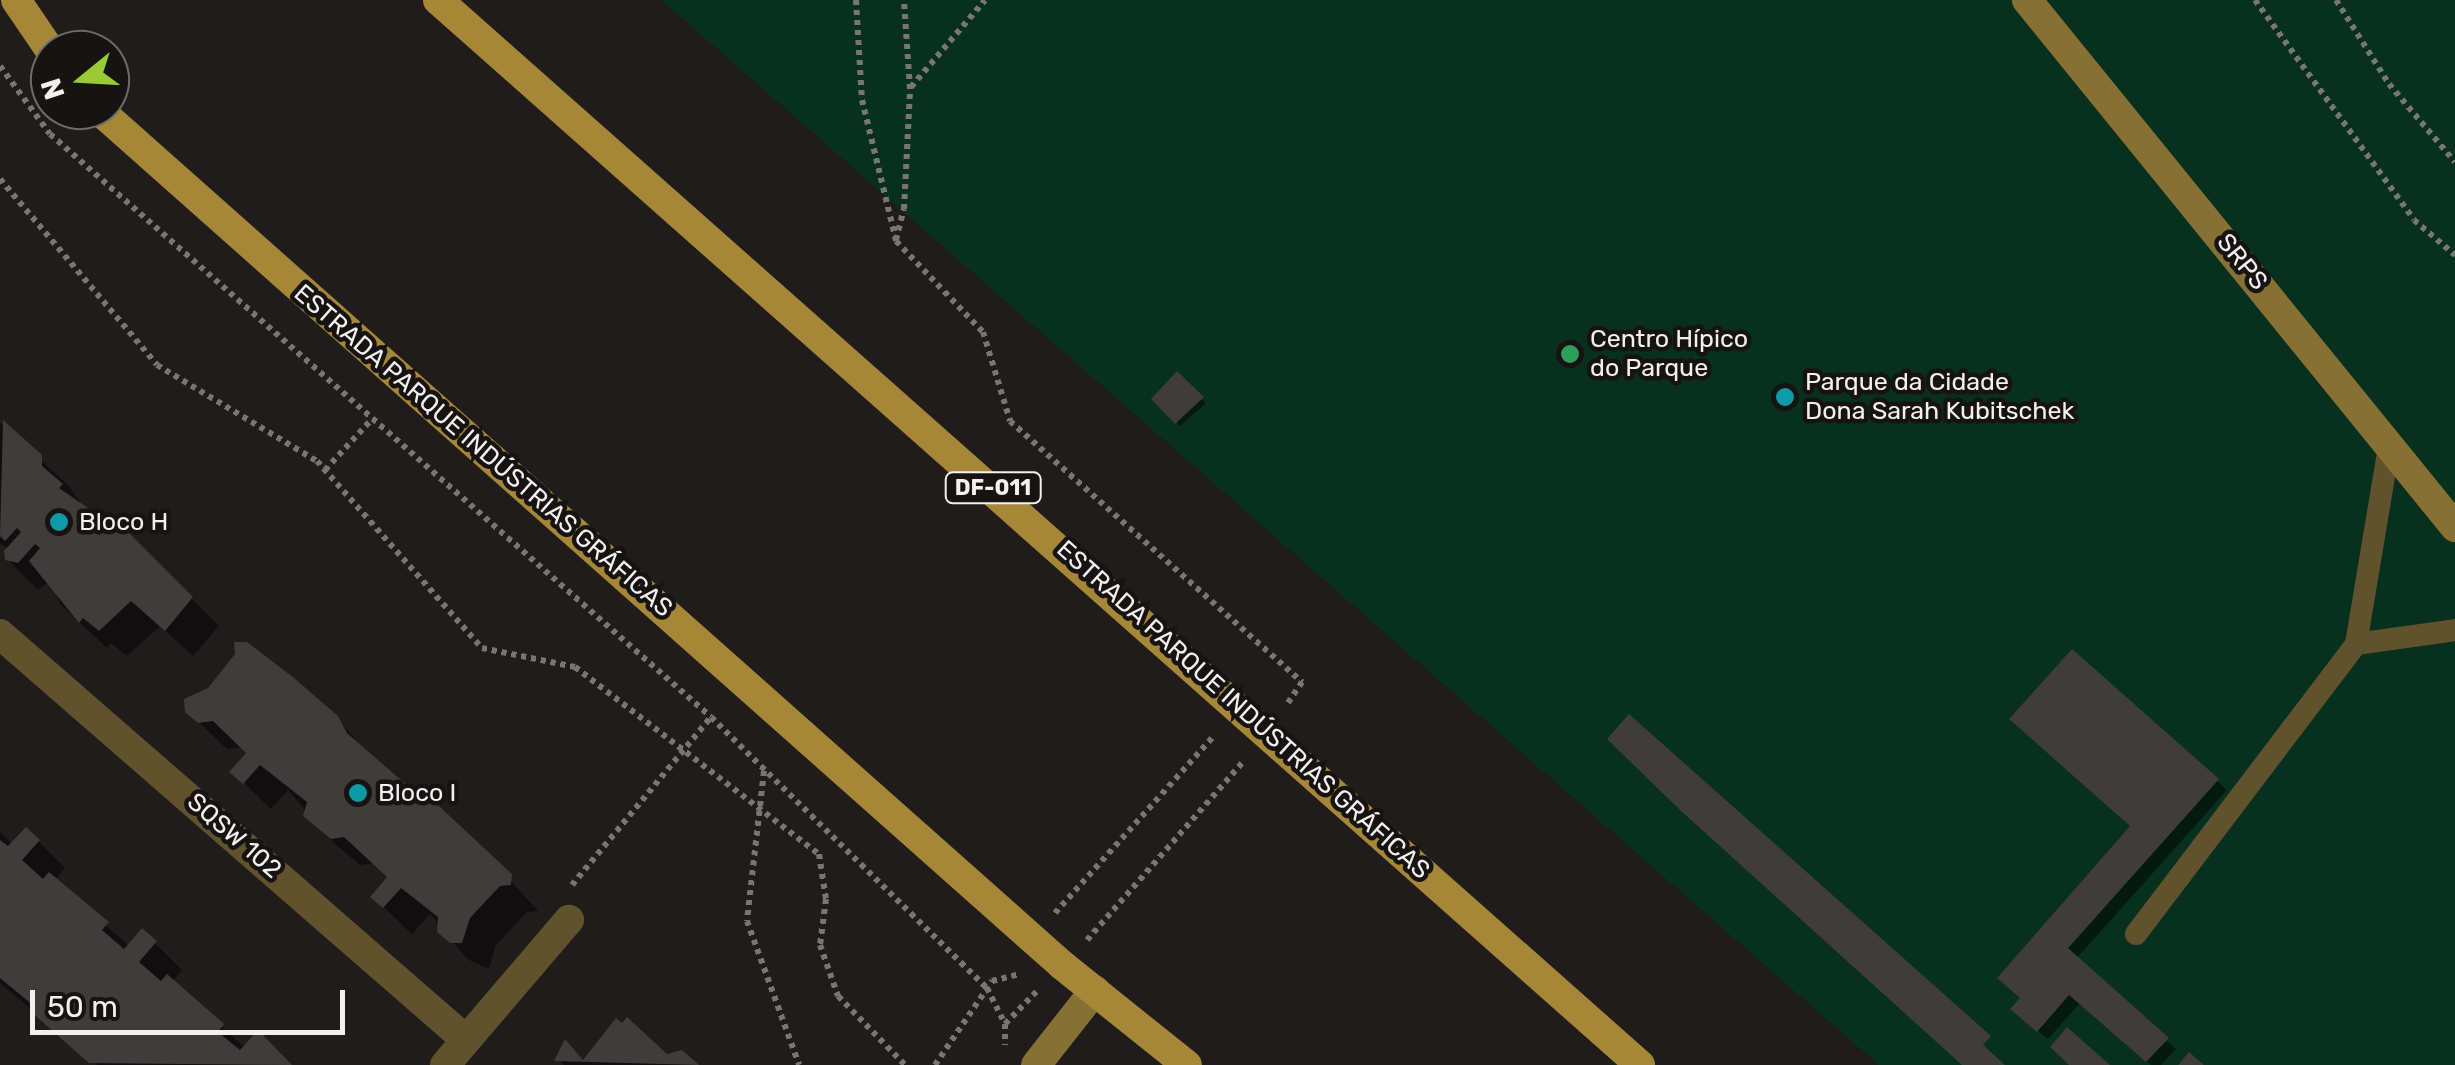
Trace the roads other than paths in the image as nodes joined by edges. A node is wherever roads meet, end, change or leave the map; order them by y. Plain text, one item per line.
1 (16, 0) edge
2 (438, 0) edge
3 (2027, 0) edge
4 (36, 30) edge
5 (122, 130) edge
6 (2389, 447) junction
7 (2455, 526) edge
8 (2455, 630) edge
9 (0, 634) edge
10 (2356, 644) junction
11 (568, 905) road end
12 (2136, 934) dead end
13 (1094, 990) junction
14 (466, 1040) junction
15 (444, 1065) edge
16 (1036, 1065) edge
17 (1186, 1065) edge
18 (1640, 1065) edge

1 - 4 main road
2 - 18 main road, ESTRADA PARQUE INDÚSTRIAS GRÁFICAS / DF-011
3 - 6 main road, SRPS
5 - 13 main road, ESTRADA PARQUE INDÚSTRIAS GRÁFICAS
6 - 7 main road, SRPS
6 - 10 lane
8 - 10 lane
9 - 14 street, SQSW 102
10 - 12 lane
11 - 14 street
13 - 16 main road
13 - 17 main road, ESTRADA PARQUE INDÚSTRIAS GRÁFICAS
14 - 15 street

